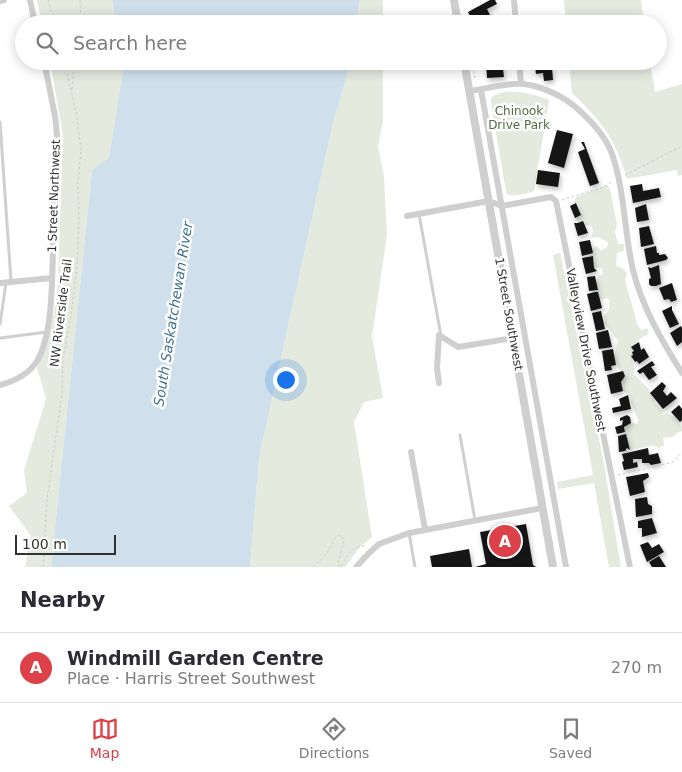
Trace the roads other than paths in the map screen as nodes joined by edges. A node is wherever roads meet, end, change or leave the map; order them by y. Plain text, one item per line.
1 (30, 0) edge
2 (454, 0) edge
3 (514, 0) edge
4 (34, 15) edge
5 (456, 15) edge
6 (515, 15) edge
7 (46, 70) edge
8 (466, 70) edge
9 (520, 70) edge
10 (521, 84) junction
11 (482, 90) junction
12 (470, 92) junction
13 (0, 122) edge
14 (489, 201) junction
15 (502, 206) junction
16 (419, 214) junction
17 (407, 216) dead end
18 (52, 278) junction
19 (6, 283) edge
20 (0, 324) edge
21 (47, 332) junction
22 (441, 336) junction
23 (0, 338) edge
24 (513, 338) junction
25 (682, 373) edge
26 (439, 383) dead end
27 (0, 385) edge
28 (460, 435) dead end
29 (411, 452) dead end
30 (542, 508) junction
31 (475, 520) junction
32 (425, 529) junction
33 (409, 533) junction
34 (356, 567) edge
35 (415, 567) edge
36 (552, 567) edge
37 (566, 567) edge
38 (630, 567) edge

1 - 4 street
2 - 5 street
3 - 6 street
7 - 18 street, 1 Street Northwest
8 - 12 street, 1 Street Southwest
9 - 10 street
10 - 11 street
10 - 25 street
11 - 12 street
11 - 15 street, 1 Street Southwest
12 - 14 street, 1 Street Southwest
13 - 19 lane
14 - 15 street
14 - 16 street
14 - 24 street, 1 Street Southwest
15 - 37 street, 1 Street Southwest
15 - 38 street, Valleyview Drive Southwest
16 - 17 street
16 - 22 lane
18 - 19 street
18 - 21 street, 1 Street Northwest
19 - 20 lane
21 - 23 lane
21 - 27 street, 1 Street Northwest
22 - 24 street
22 - 26 street
24 - 30 street, 1 Street Southwest
28 - 31 lane
29 - 32 street
30 - 31 street
30 - 36 street, 1 Street Southwest
31 - 32 street
32 - 33 street
33 - 34 street
33 - 35 lane

